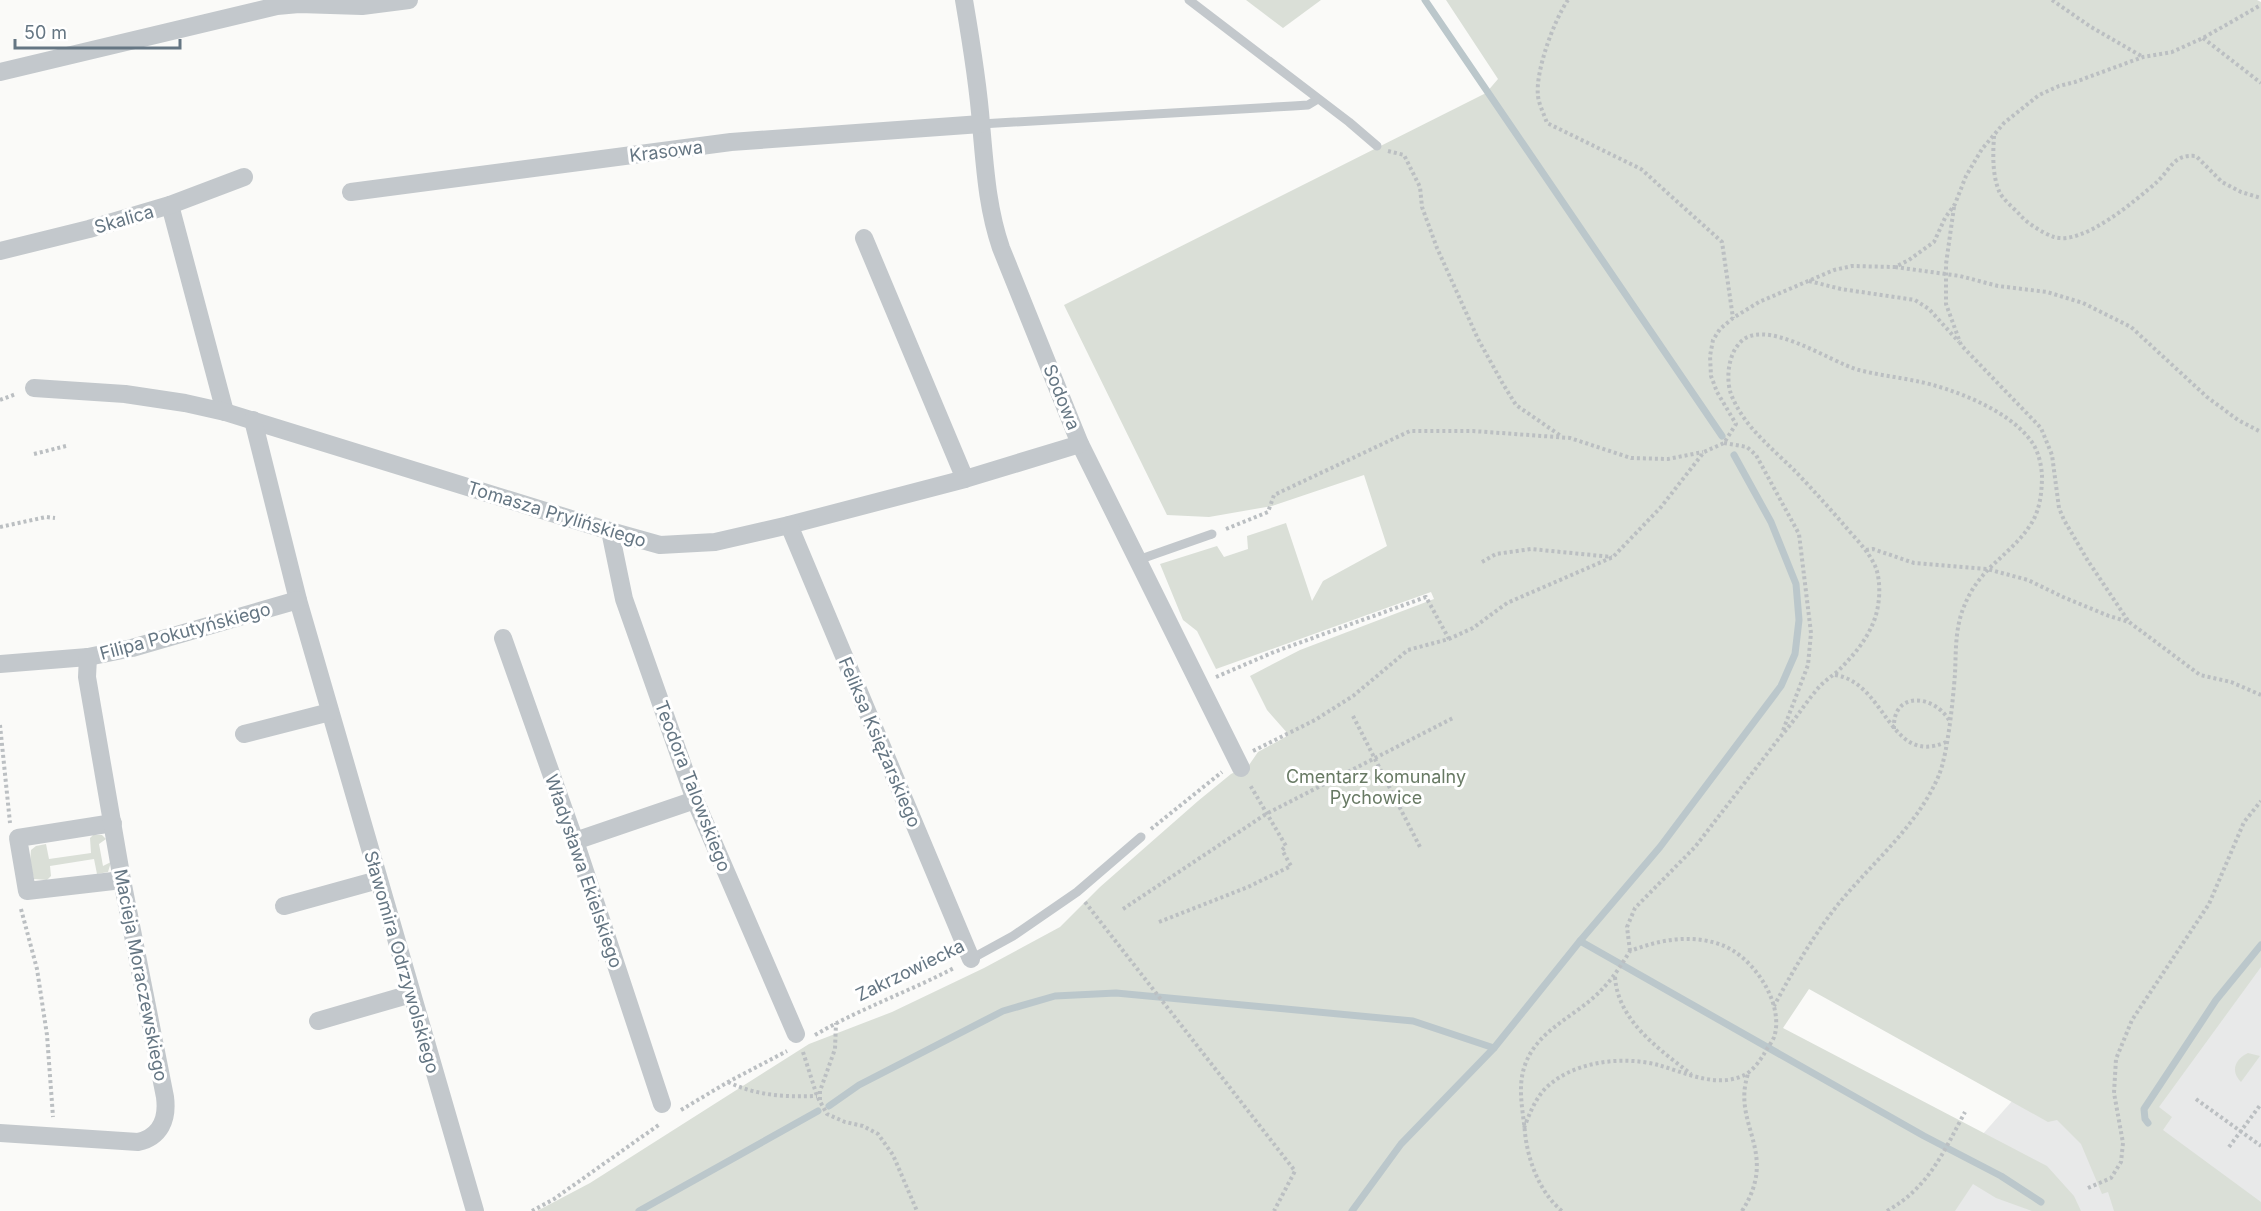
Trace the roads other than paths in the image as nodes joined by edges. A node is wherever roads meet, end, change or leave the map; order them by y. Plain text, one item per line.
1 (409, 0) edge
2 (964, 0) edge
3 (1189, 0) edge
4 (0, 72) edge
5 (1318, 99) junction
6 (981, 124) junction
7 (1377, 146) road end
8 (244, 177) dead end
9 (351, 192) dead end
10 (171, 205) junction
11 (864, 238) dead end
12 (0, 251) edge
13 (34, 388) dead end
14 (225, 412) junction
15 (253, 420) junction
16 (1080, 444) junction
17 (965, 478) junction
18 (789, 525) junction
19 (610, 531) junction
20 (1212, 534) road end
21 (1138, 560) junction
22 (298, 600) junction
23 (503, 638) dead end
24 (88, 657) junction
25 (0, 664) edge
26 (330, 712) junction
27 (244, 734) dead end
28 (1238, 764) road end
29 (695, 800) junction
30 (113, 823) junction
31 (1142, 837) road end
32 (575, 841) junction
33 (122, 880) junction
34 (378, 880) junction
35 (284, 906) dead end
36 (971, 959) joint
37 (411, 994) junction
38 (318, 1021) dead end
39 (799, 1041) road end
40 (670, 1111) road end
41 (0, 1133) edge
42 (475, 1211) edge

1 - 4 street
2 - 6 street, Sodowa
3 - 5 lane
5 - 6 lane
5 - 7 lane
6 - 9 street, Krasowa
6 - 16 street, Sodowa
8 - 10 street, Skalica
10 - 12 street, Skalica
10 - 14 street
11 - 17 street
13 - 14 street, Tomasza Prylińskiego
14 - 15 street, Tomasza Prylińskiego
15 - 19 street, Tomasza Prylińskiego
15 - 22 street, Sławomira Odrzywolskiego
16 - 17 street, Tomasza Prylińskiego
16 - 21 street, Sodowa
17 - 18 street, Tomasza Prylińskiego
18 - 19 street, Tomasza Prylińskiego
18 - 36 street, Feliksa Księżarskiego
19 - 29 street, Teodora Talowskiego
20 - 21 lane
21 - 28 street, Sodowa
22 - 24 street, Filipa Pokutyńskiego
22 - 26 street, Sławomira Odrzywolskiego
23 - 32 street, Władysława Ekielskiego
24 - 25 street, Filipa Pokutyńskiego
24 - 30 street, Macieja Moraczewskiego
26 - 27 street
26 - 34 street, Sławomira Odrzywolskiego
29 - 32 street
29 - 39 street, Teodora Talowskiego
30 - 33 street, Macieja Moraczewskiego
30 - 33 street
31 - 36 lane, Zakrzowiecka
32 - 40 street, Władysława Ekielskiego
33 - 41 street, Macieja Moraczewskiego
34 - 35 street
34 - 37 street, Sławomira Odrzywolskiego
37 - 38 street
37 - 42 street, Sławomira Odrzywolskiego

